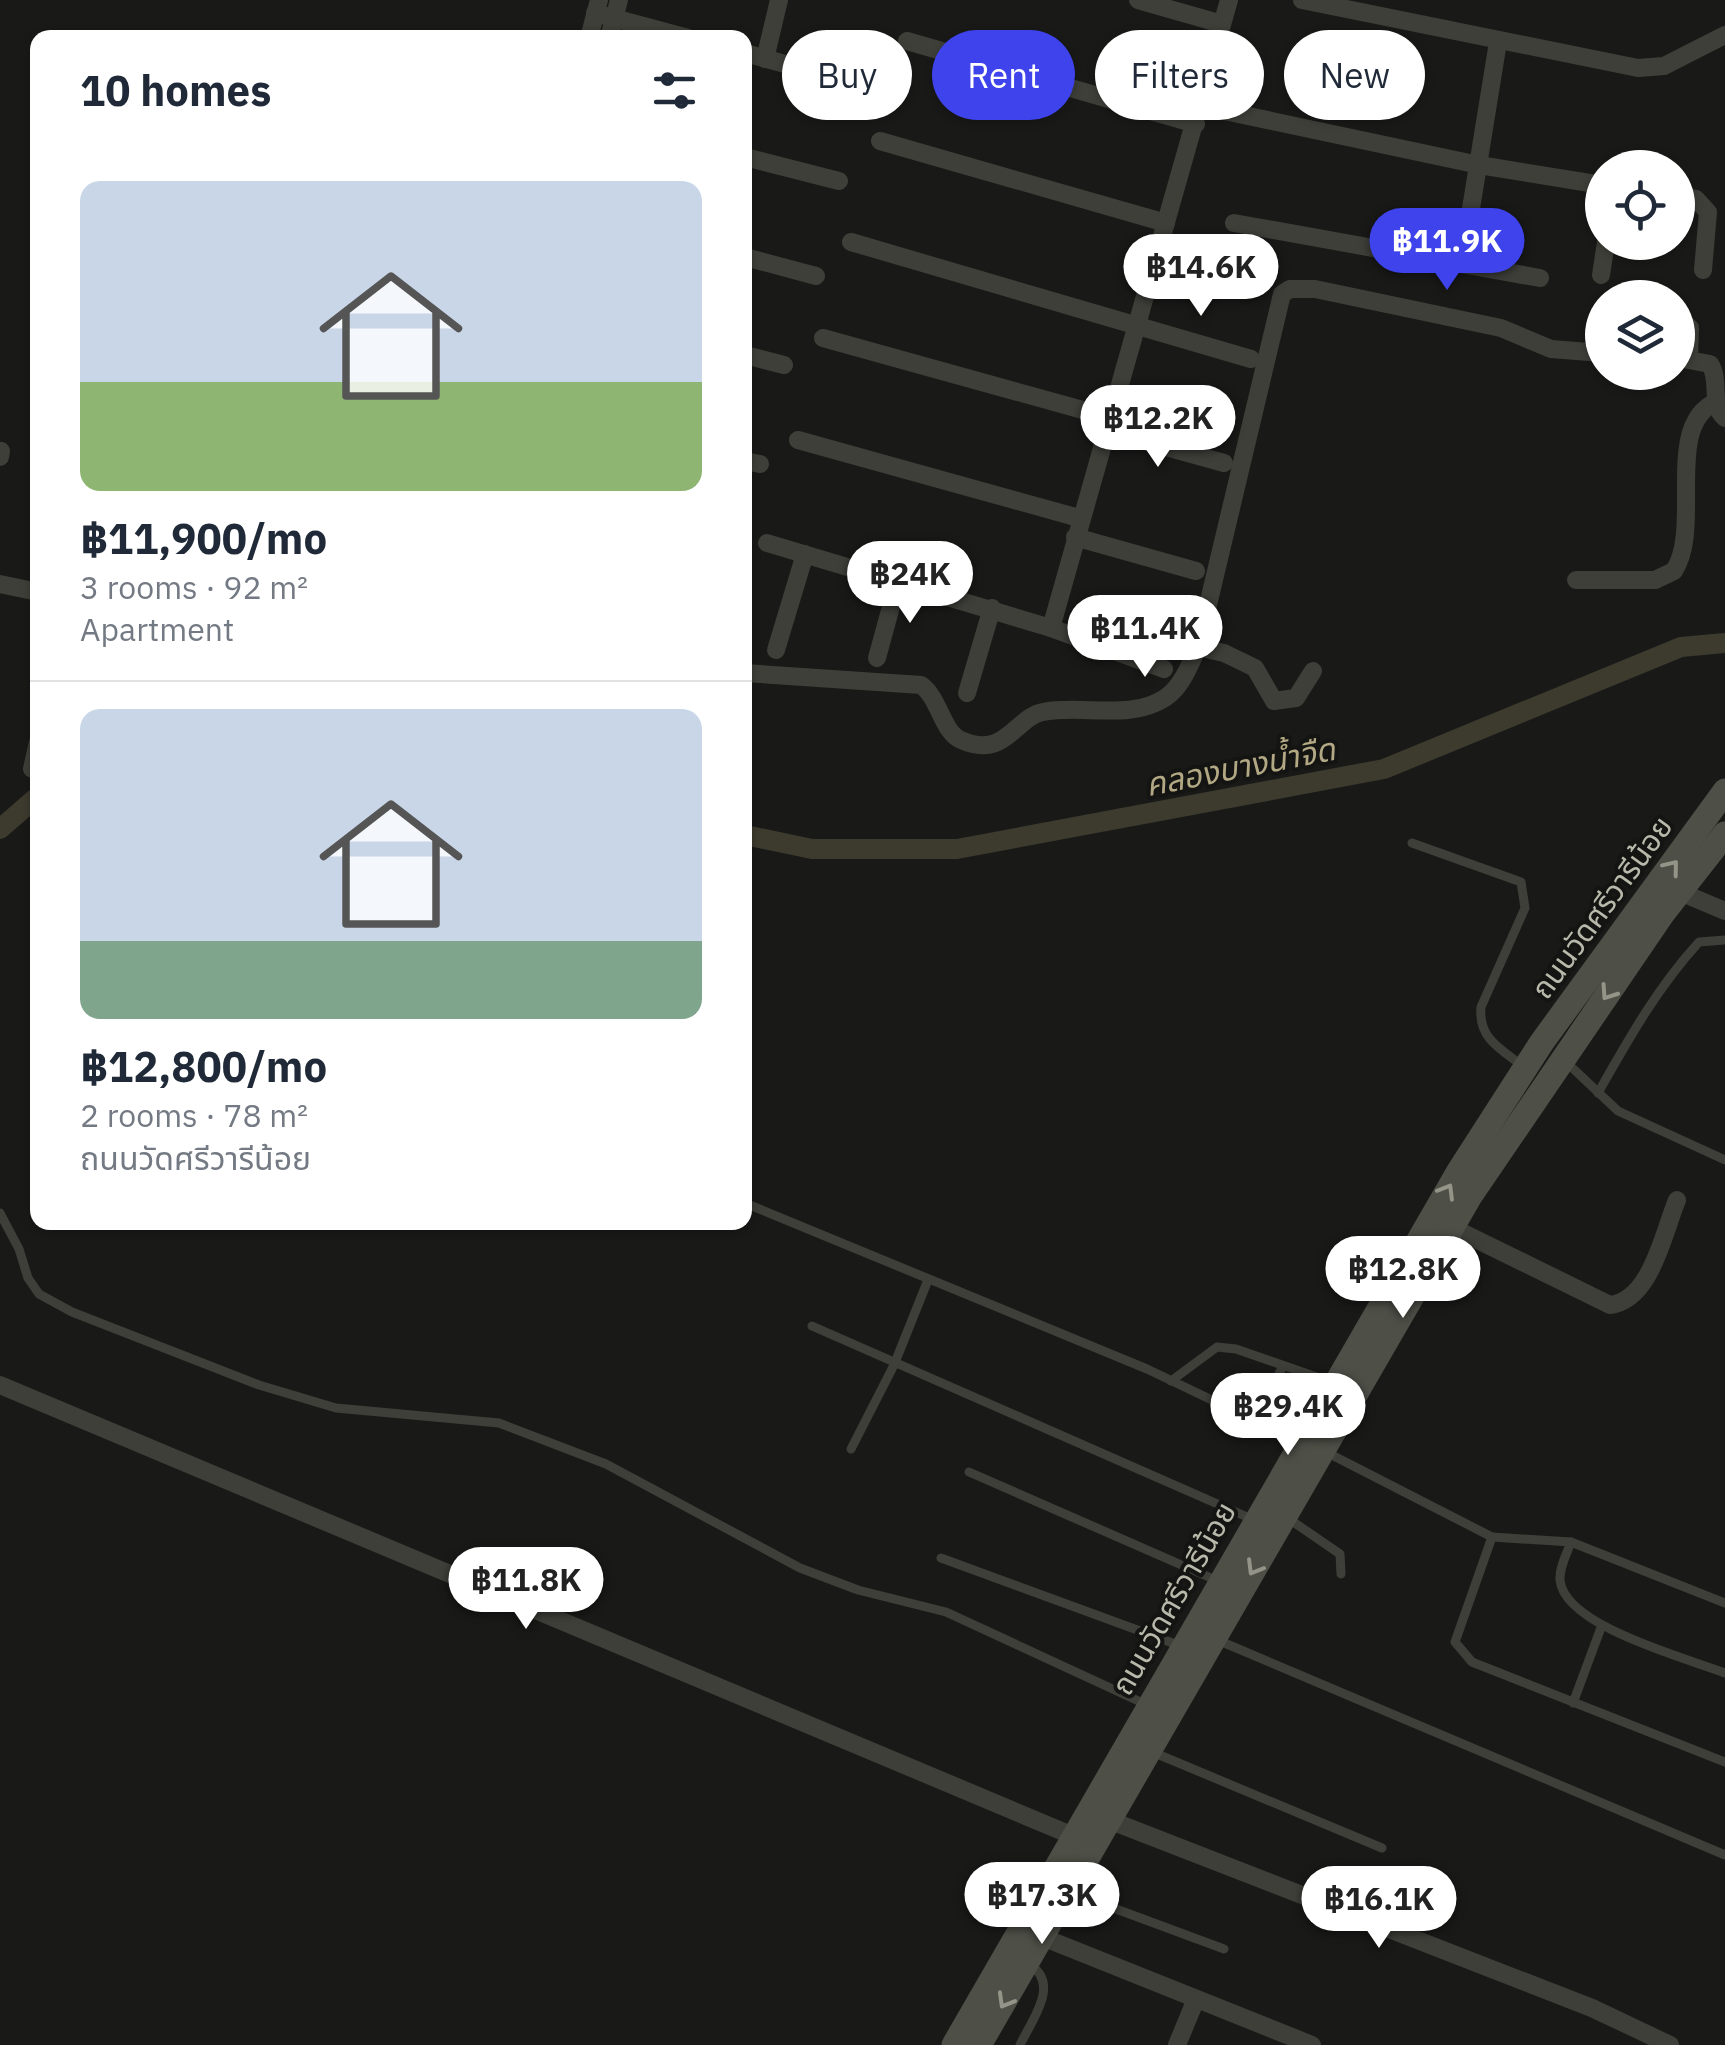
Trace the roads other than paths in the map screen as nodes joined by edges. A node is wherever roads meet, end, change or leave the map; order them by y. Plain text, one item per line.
1 (779, 0) edge
2 (1138, 0) edge
3 (1229, 0) edge
4 (1302, 0) edge
5 (607, 8) edge
6 (1222, 24) junction
7 (594, 30) edge
8 (666, 30) edge
9 (1220, 30) edge
10 (1725, 36) edge
11 (912, 42) edge
12 (1498, 42) junction
13 (752, 55) edge
14 (764, 58) junction
15 (782, 63) edge
16 (1197, 120) edge
17 (1264, 120) edge
18 (1196, 124) junction
19 (880, 141) dead end
20 (752, 159) edge
21 (1479, 166) junction
22 (839, 182) dead end
23 (1585, 183) edge
24 (1695, 199) edge
25 (1166, 223) junction
26 (1234, 223) dead end
27 (851, 242) dead end
28 (752, 259) edge
29 (1603, 260) edge
30 (1462, 264) junction
31 (1704, 270) dead end
32 (1600, 275) dead end
33 (816, 276) dead end
34 (1540, 278) dead end
35 (1137, 324) junction
36 (823, 338) dead end
37 (1585, 351) edge
38 (752, 357) edge
39 (1251, 359) dead end
40 (1695, 360) edge
41 (784, 366) dead end
42 (1720, 410) edge
43 (1106, 424) junction
44 (798, 440) dead end
45 (1224, 463) dead end
46 (1077, 527) junction
47 (767, 543) dead end
48 (805, 554) junction
49 (1196, 571) dead end
50 (1576, 580) dead end
51 (898, 581) junction
52 (0, 584) edge
53 (30, 590) edge
54 (992, 608) junction
55 (1050, 628) junction
56 (1198, 647) junction
57 (776, 650) dead end
58 (877, 658) dead end
59 (1164, 670) dead end
60 (1313, 671) dead end
61 (752, 673) edge
62 (967, 693) dead end
63 (1718, 801) edge
64 (1725, 834) edge
65 (1412, 843) dead end
66 (1680, 892) junction
67 (1725, 911) edge
68 (1725, 940) edge
69 (1563, 1059) junction
70 (1526, 1068) junction
71 (1598, 1093) junction
72 (1725, 1160) edge
73 (1678, 1200) dead end
74 (752, 1206) edge
75 (0, 1214) edge
76 (1453, 1228) junction
77 (928, 1280) junction
78 (812, 1326) dead end
79 (894, 1365) junction
80 (1283, 1366) junction
81 (1171, 1381) junction
82 (1334, 1383) junction
83 (0, 1384) edge
84 (1254, 1422) junction
85 (1313, 1447) junction
86 (851, 1449) dead end
87 (968, 1472) dead end
88 (1285, 1516) junction
89 (1257, 1522) junction
90 (1492, 1537) junction
91 (1571, 1542) junction
92 (940, 1558) dead end
93 (1341, 1574) dead end
94 (1220, 1582) junction
95 (1725, 1603) edge
96 (1602, 1626) junction
97 (1212, 1638) junction
98 (1184, 1647) junction
99 (1725, 1673) edge
100 (1573, 1704) junction
101 (1148, 1706) junction
102 (1149, 1750) junction
103 (1725, 1762) edge
104 (1109, 1820) junction
105 (1082, 1842) junction
106 (1382, 1848) dead end
107 (1725, 1855) edge
108 (1064, 1898) junction
109 (1042, 1937) junction
110 (1224, 1949) dead end
111 (1027, 1963) junction
112 (1196, 1999) junction
113 (954, 2045) edge
114 (979, 2045) edge
115 (1020, 2045) edge
116 (1176, 2045) edge
117 (1309, 2045) edge
118 (1670, 2045) edge

1 - 14 street
2 - 6 street
3 - 6 street
4 - 12 street
5 - 7 street
5 - 8 street
6 - 9 street
10 - 12 street
11 - 18 street
12 - 21 street
13 - 14 street
14 - 15 street
16 - 18 street
17 - 21 street
18 - 25 street
19 - 25 street
20 - 22 street
21 - 23 street
21 - 30 street
24 - 31 street
25 - 35 street
26 - 30 street
27 - 35 street
28 - 33 street
29 - 32 street
30 - 34 street
35 - 39 street
35 - 43 street
36 - 43 street
37 - 56 street
38 - 41 street
40 - 42 street
42 - 50 street
43 - 45 street
43 - 46 street
44 - 46 street
46 - 49 street
46 - 55 street
47 - 48 street
48 - 51 street
48 - 57 street
51 - 54 street
51 - 58 street
52 - 53 street
54 - 55 street
54 - 62 street
55 - 59 street
56 - 60 street
56 - 61 street
70 -> 63 main road, ถนนวัดศรีวารีน้อย
64 - 66 main road, ถนนวัดศรีวารีน้อย
65 - 70 lane
66 - 67 street
66 -> 69 main road, ถนนวัดศรีวารีน้อย
68 - 71 lane
69 - 71 lane
69 - 76 main road, ถนนวัดศรีวารีน้อย
82 -> 70 main road, ถนนวัดศรีวารีน้อย
71 - 72 lane
73 - 76 street
74 - 77 lane
75 - 101 lane
76 - 85 main road, ถนนวัดศรีวารีน้อย
77 - 79 lane
77 - 81 lane
78 - 79 lane
79 - 86 lane
79 - 89 lane
80 - 81 lane
80 - 82 lane
80 - 84 lane
81 - 84 lane
82 - 85 main road, ถนนวัดศรีวารีน้อย
83 - 105 street
84 - 85 lane
85 - 88 main road, ถนนวัดศรีวารีน้อย
85 - 89 main road, ถนนวัดศรีวารีน้อย
85 - 90 lane
87 - 94 lane
88 - 93 lane
88 -> 97 main road, ถนนวัดศรีวารีน้อย
89 - 94 main road, ถนนวัดศรีวารีน้อย
90 - 91 lane
90 - 100 lane
91 - 95 lane
91 - 96 lane
92 - 98 lane
94 - 98 main road, ถนนวัดศรีวารีน้อย
96 - 99 lane
96 - 100 lane
97 - 102 main road, ถนนวัดศรีวารีน้อย
97 - 107 lane
98 - 101 main road, ถนนวัดศรีวารีน้อย
100 - 103 lane
101 - 105 main road, ถนนวัดศรีวารีน้อย
102 - 104 main road, ถนนวัดศรีวารีน้อย
102 - 106 lane
104 - 105 main road, ถนนวัดศรีวารีน้อย
104 - 118 street
105 - 108 main road, ถนนวัดศรีวารีน้อย
105 - 113 main road, ถนนวัดศรีวารีน้อย
108 - 109 main road, ถนนวัดศรีวารีน้อย
108 - 110 lane
109 - 111 main road, ถนนวัดศรีวารีน้อย
109 - 112 street
111 -> 114 main road, ถนนวัดศรีวารีน้อย
111 - 115 lane
112 - 116 street
112 - 117 street

